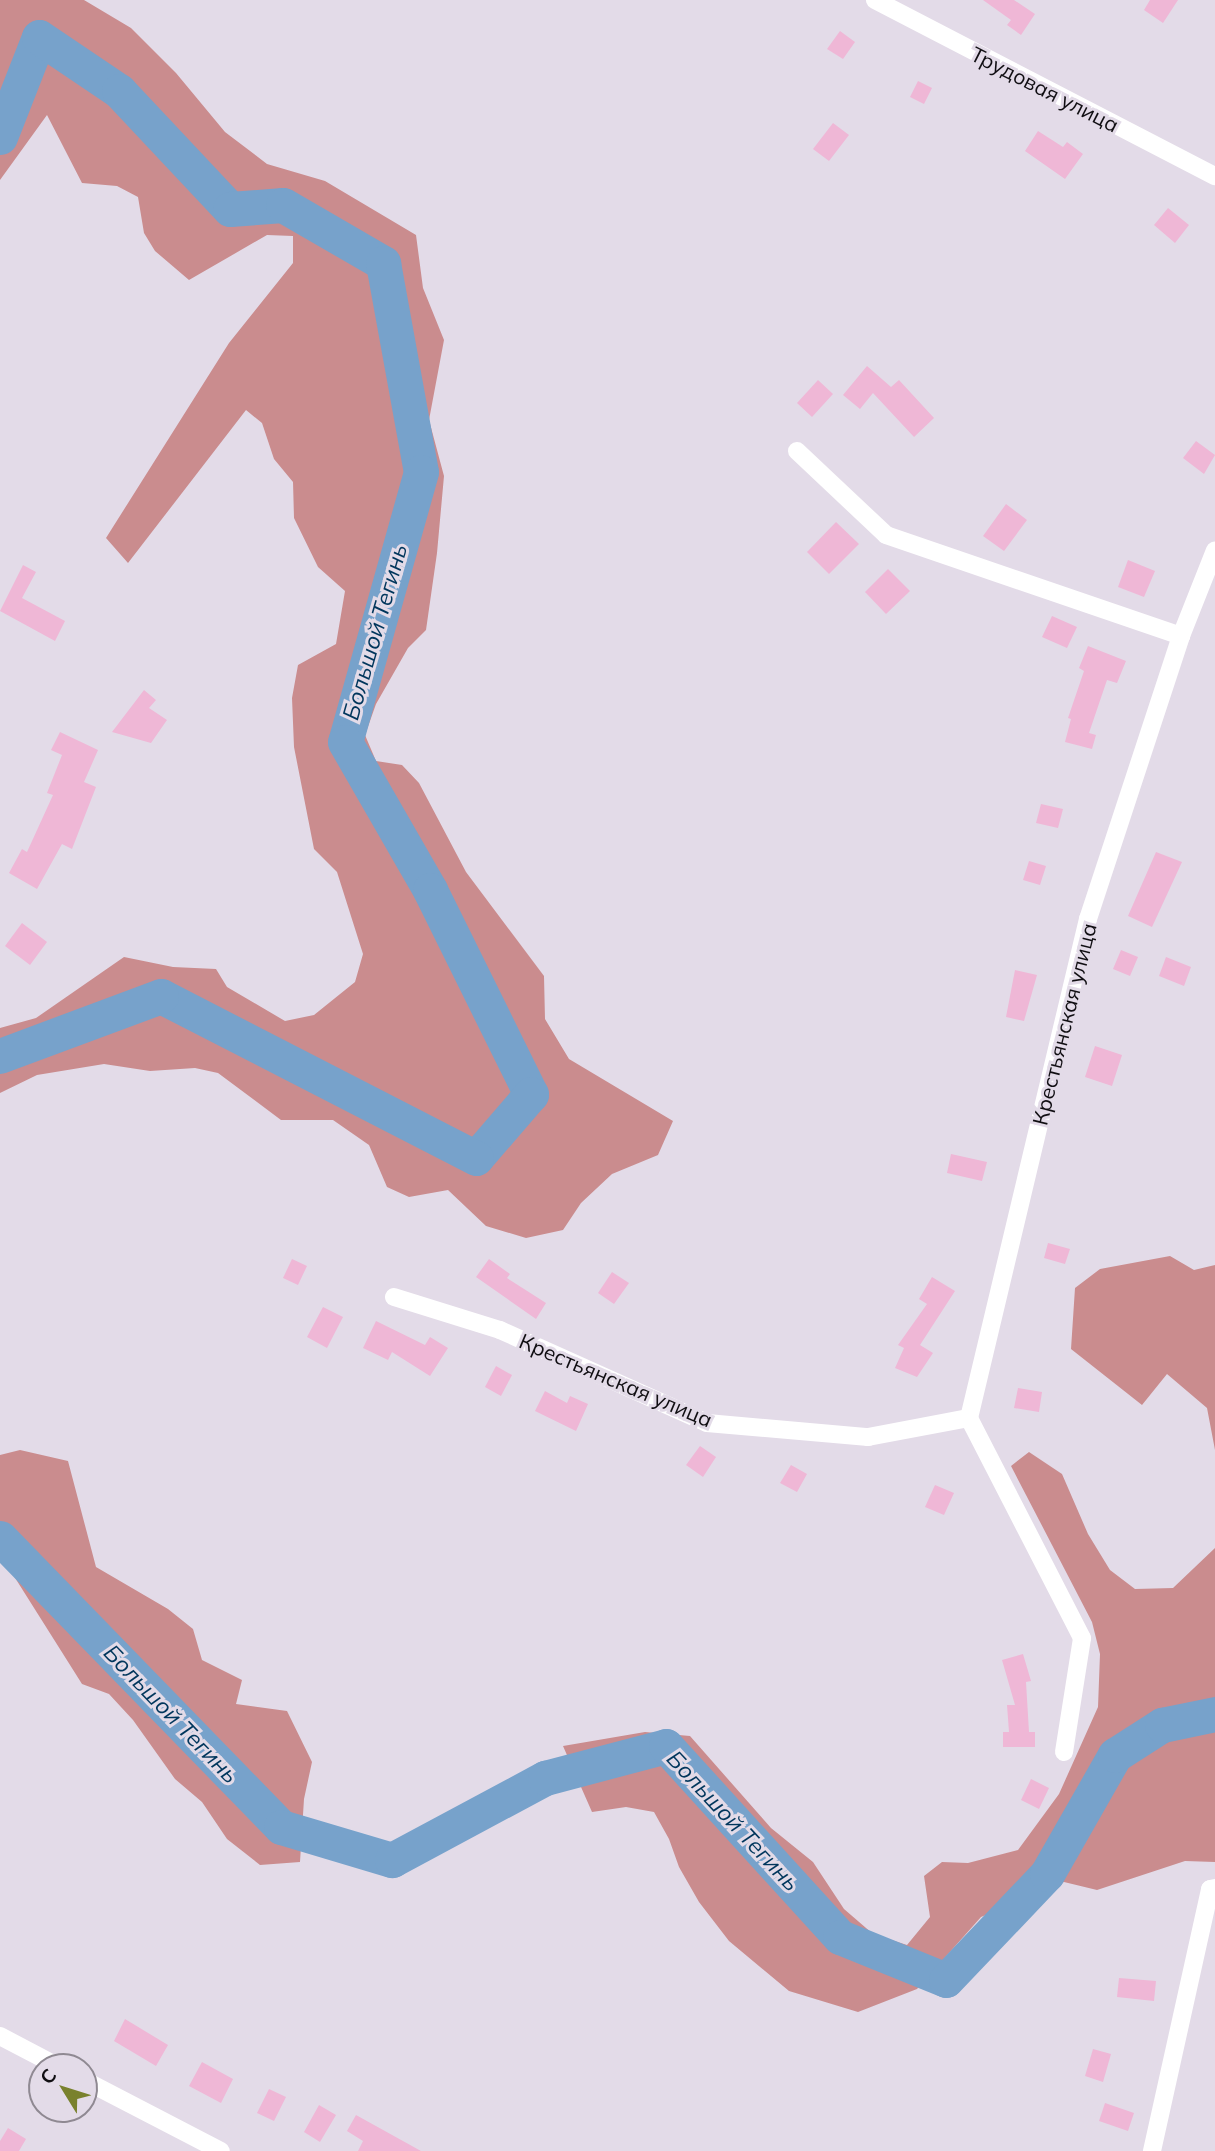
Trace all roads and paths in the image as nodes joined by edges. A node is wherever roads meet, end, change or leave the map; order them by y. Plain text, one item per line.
1 (875, 0) edge
2 (1215, 176) edge
3 (797, 451) dead end
4 (1215, 550) edge
5 (1181, 636) junction
6 (394, 1297) dead end
7 (969, 1418) junction
8 (1064, 1752) dead end
9 (1215, 1888) edge
10 (0, 2036) edge
11 (32, 2053) edge
12 (98, 2087) edge
13 (220, 2151) edge
14 (1152, 2151) edge

1 - 2 street, Трудовая улица
3 - 5 street
4 - 5 street, Крестьянская улица
5 - 7 street, Крестьянская улица
6 - 7 street, Крестьянская улица
7 - 8 street
9 - 14 street
10 - 11 street
12 - 13 street

